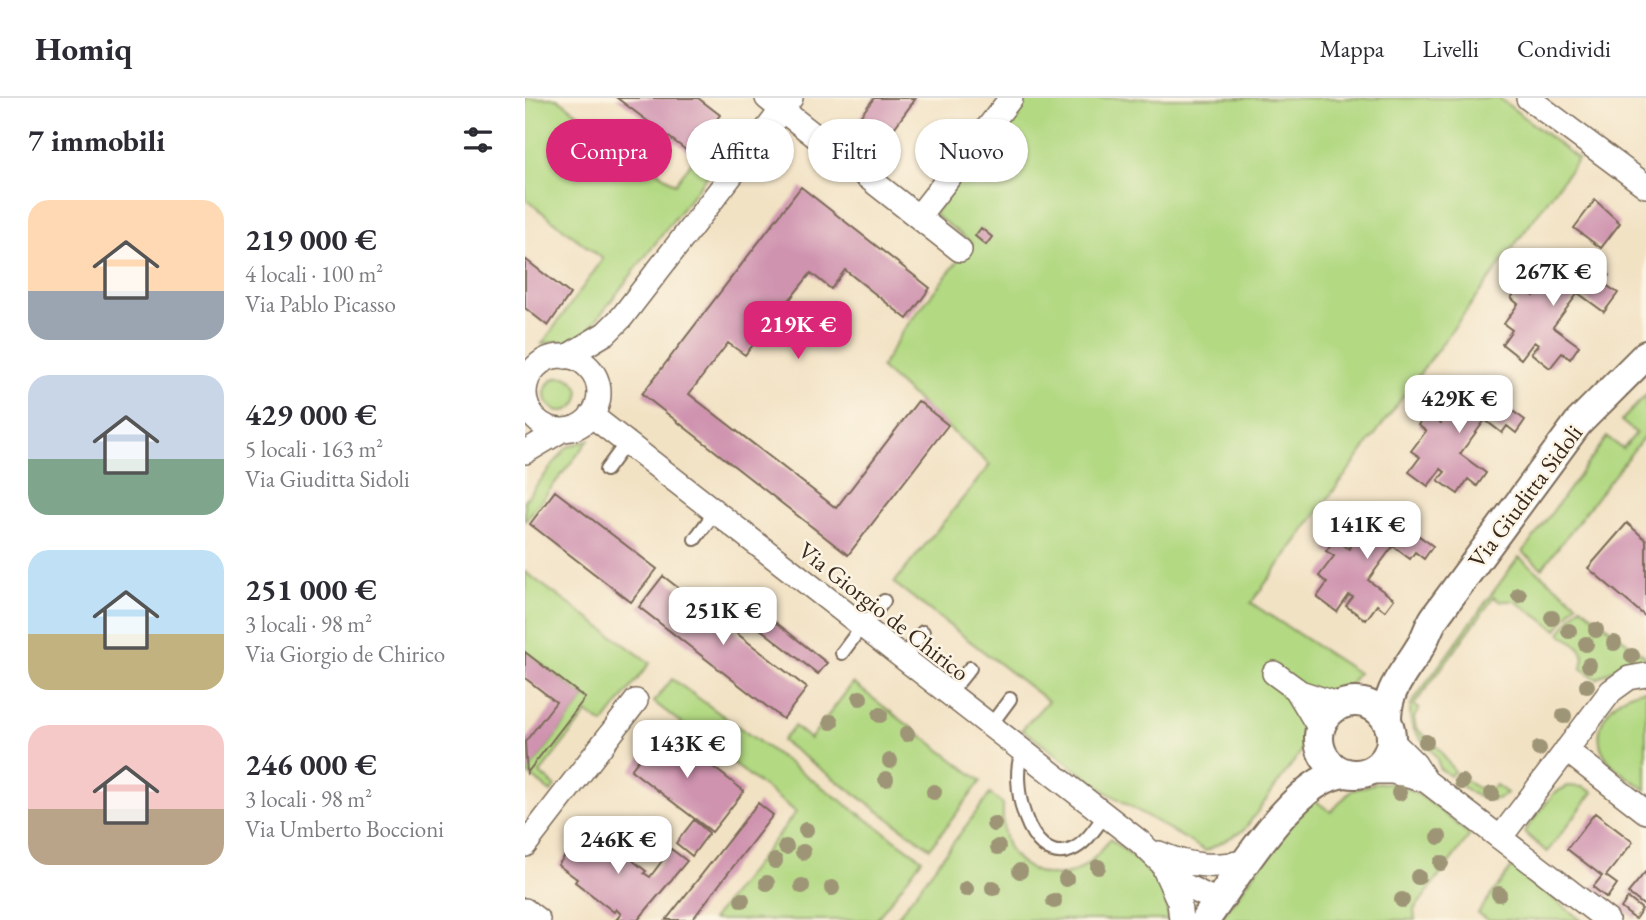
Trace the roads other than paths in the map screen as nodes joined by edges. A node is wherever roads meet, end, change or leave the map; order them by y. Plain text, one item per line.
1 (1011, 98) edge
2 (1528, 98) edge
3 (780, 102) edge
4 (1643, 185) edge
5 (918, 217) junction
6 (960, 250) dead end
7 (622, 317) junction
8 (1646, 344) edge
9 (1646, 355) edge
10 (566, 357) junction
11 (530, 366) edge
12 (1621, 380) junction
13 (597, 383) junction
14 (526, 399) edge
15 (525, 404) edge
16 (591, 415) junction
17 (562, 430) junction
18 (626, 443) junction
19 (525, 452) edge
20 (606, 470) dead end
21 (715, 512) junction
22 (695, 539) dead end
23 (884, 601) dead end
24 (1435, 617) junction
25 (862, 627) junction
26 (923, 632) dead end
27 (842, 653) dead end
28 (903, 658) junction
29 (970, 668) dead end
30 (1274, 673) dead end
31 (1646, 675) edge
32 (1296, 689) junction
33 (949, 694) junction
34 (1010, 699) dead end
35 (636, 701) dead end
36 (1349, 703) junction
37 (990, 726) junction
38 (1389, 731) junction
39 (1320, 738) junction
40 (1566, 750) junction
41 (1023, 751) junction
42 (1357, 772) junction
43 (1426, 780) junction
44 (1289, 806) junction
45 (1646, 812) edge
46 (1105, 815) junction
47 (1500, 838) junction
48 (525, 845) edge
49 (1146, 847) junction
50 (1249, 861) junction
51 (525, 910) edge
52 (1212, 911) edge
53 (538, 920) edge
54 (1181, 920) edge
55 (1607, 920) edge

1 - 5 street
2 - 4 street
3 - 5 street
3 - 7 street
5 - 6 street
7 - 10 street
7 - 13 street
8 - 12 street, Via Giuditta Sidoli
9 - 12 street, Via Giuditta Sidoli
10 - 11 street
10 - 13 street
11 - 14 street
12 - 24 street, Via Giuditta Sidoli
13 - 16 street
14 - 15 street
14 - 17 street
16 - 17 street
16 - 18 street, Via Giorgio de Chirico
17 - 19 street
18 - 20 lane
18 - 21 street, Via Giorgio de Chirico
21 - 22 lane
21 - 25 street, Via Giorgio de Chirico
23 - 25 lane
24 - 36 street, Via Giuditta Sidoli
24 - 38 street, Via Giuditta Sidoli
25 - 27 lane
25 - 28 street, Via Giorgio de Chirico
26 - 28 lane
28 - 33 street, Via Giorgio de Chirico
29 - 33 lane
30 - 32 street
31 - 40 street
32 - 36 street
32 - 39 street
33 - 37 street, Via Giorgio de Chirico
34 - 37 lane
35 - 48 street
36 - 38 street
36 - 39 street, Via Giuditta Sidoli
37 - 41 street, Via Giorgio de Chirico
38 - 42 street, Via Giuditta Sidoli
38 - 43 street
39 - 42 street
39 - 44 street, Via Giuditta Sidoli
40 - 45 street
40 - 47 street
41 - 46 street, Via Giorgio de Chirico
41 - 46 lane
42 - 43 street
42 - 44 street, Via Giuditta Sidoli
43 - 47 street
44 - 50 street, Via Giuditta Sidoli
46 - 49 street, Via Giorgio de Chirico
47 - 55 street
49 - 50 street, Via Giorgio de Chirico
49 - 52 street
49 - 54 street, Via Giorgio de Chirico
50 - 52 street, Via Giuditta Sidoli
51 - 53 street

